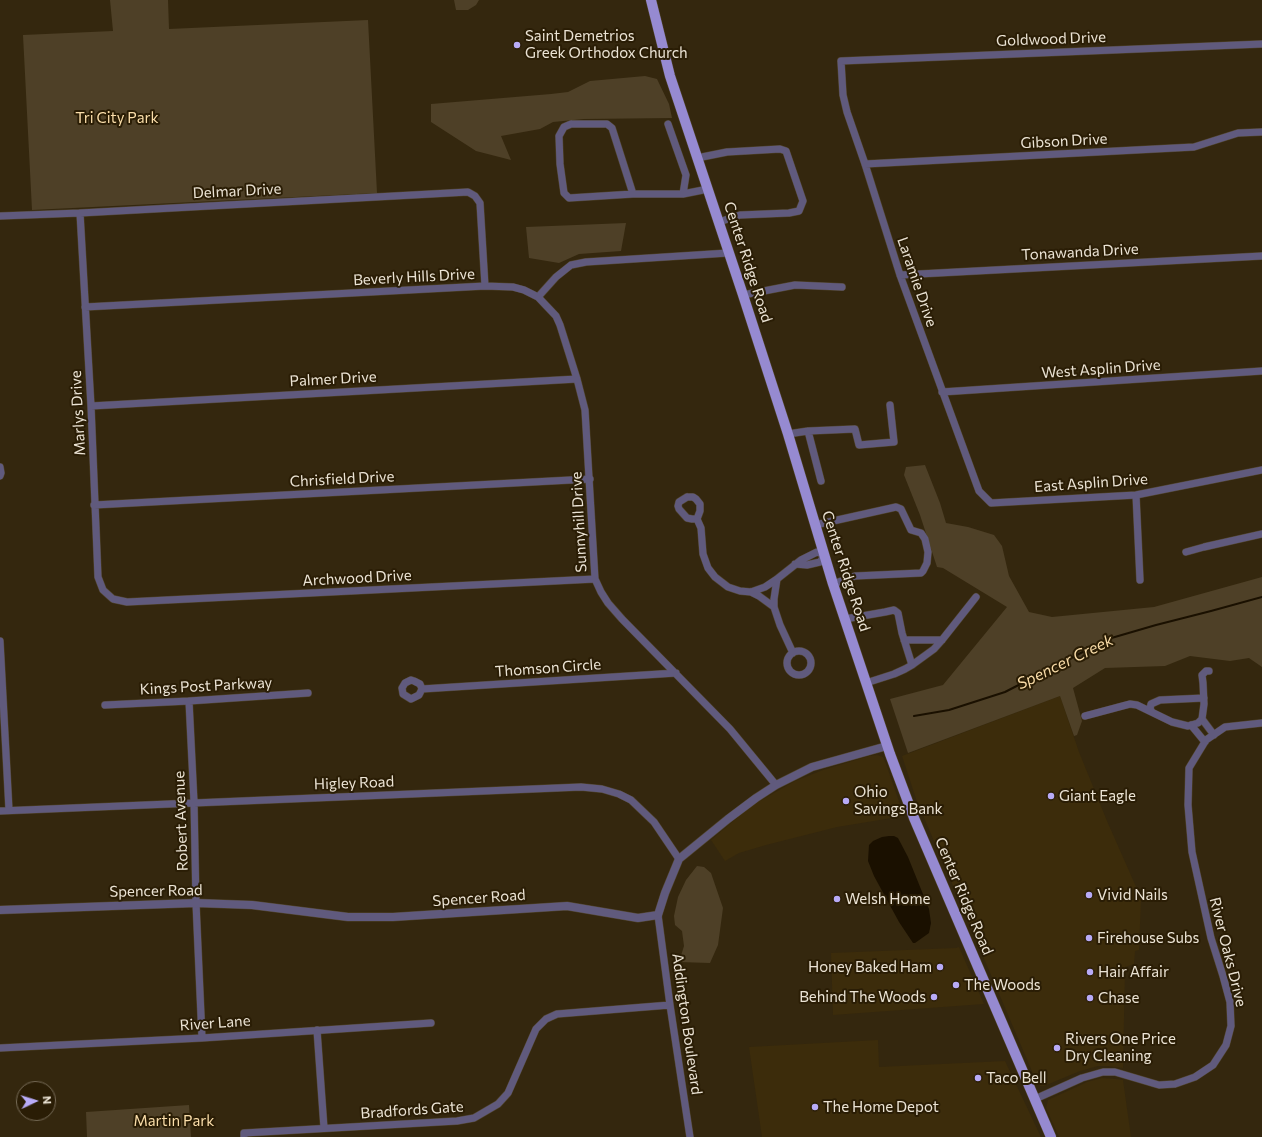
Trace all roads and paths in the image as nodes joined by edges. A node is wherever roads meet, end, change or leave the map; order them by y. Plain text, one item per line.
1 (651, 0) edge
2 (1262, 44) edge
3 (841, 61) joint
4 (668, 124) dead end
5 (1262, 132) edge
6 (697, 158) junction
7 (865, 164) junction
8 (708, 189) junction
9 (633, 194) junction
10 (683, 194) junction
11 (80, 213) junction
12 (0, 216) edge
13 (719, 222) junction
14 (728, 253) junction
15 (1262, 256) edge
16 (900, 275) junction
17 (485, 286) junction
18 (842, 287) dead end
19 (743, 295) junction
20 (538, 297) junction
21 (85, 307) junction
22 (1262, 371) edge
23 (578, 379) junction
24 (942, 392) junction
25 (890, 405) dead end
26 (91, 406) junction
27 (808, 431) junction
28 (788, 434) junction
29 (0, 467) edge
30 (1262, 470) edge
31 (0, 476) edge
32 (590, 479) junction
33 (821, 481) dead end
34 (1136, 495) junction
35 (991, 503) joint
36 (94, 505) junction
37 (697, 519) dead end
38 (815, 525) junction
39 (1262, 534) edge
40 (1186, 552) dead end
41 (825, 555) junction
42 (595, 579) junction
43 (777, 579) junction
44 (1140, 580) dead end
45 (834, 584) junction
46 (752, 592) junction
47 (976, 597) dead end
48 (120, 601) joint
49 (774, 607) junction
50 (845, 619) junction
51 (904, 640) junction
52 (942, 640) junction
53 (0, 641) edge
54 (793, 653) dead end
55 (912, 665) junction
56 (1209, 671) dead end
57 (676, 673) junction
58 (866, 683) junction
59 (422, 689) dead end
60 (308, 693) dead end
61 (1204, 698) junction
62 (189, 701) junction
63 (105, 705) dead end
64 (1152, 712) junction
65 (1086, 716) dead end
66 (1202, 719) junction
67 (1262, 723) edge
68 (1191, 725) junction
69 (1214, 734) junction
70 (1205, 742) junction
71 (887, 746) junction
72 (776, 785) junction
73 (194, 802) junction
74 (9, 810) junction
75 (0, 811) edge
76 (679, 859) junction
77 (196, 903) junction
78 (0, 910) edge
79 (658, 915) junction
80 (670, 1005) junction
81 (431, 1023) dead end
82 (317, 1030) junction
83 (202, 1038) junction
84 (0, 1048) edge
85 (1035, 1099) junction
86 (324, 1128) junction
87 (244, 1135) edge
88 (690, 1137) edge
89 (1051, 1137) edge

1 - 6 main road, Center Ridge Road
2 - 3 street, Goldwood Drive
3 - 7 street, Laramie Drive
4 - 10 street
5 - 7 street, Gibson Drive
6 - 8 main road, Center Ridge Road
6 - 13 street
7 - 16 street, Laramie Drive
8 - 10 street
8 - 13 main road, Center Ridge Road
9 - 9 street
9 - 10 street
11 - 12 street, Delmar Drive
11 - 17 street, Delmar Drive
11 - 21 street, Marlys Drive
13 - 14 main road, Center Ridge Road
14 - 19 main road, Center Ridge Road
14 - 20 street
15 - 16 street, Tonawanda Drive
16 - 24 street, Laramie Drive
17 - 20 street, Beverly Hills Drive
17 - 21 street, Beverly Hills Drive
18 - 19 street
19 - 28 main road, Center Ridge Road
20 - 23 street, Sunnyhill Drive
21 - 26 street, Marlys Drive
22 - 24 street, West Asplin Drive
23 - 26 street, Palmer Drive
23 - 32 street, Sunnyhill Drive
24 - 35 street, Laramie Drive
25 - 27 street
26 - 36 street, Marlys Drive
27 - 28 street
27 - 33 street
28 - 38 main road, Center Ridge Road
29 - 31 street
30 - 34 street, East Asplin Drive
32 - 36 street, Chrisfield Drive
32 - 42 street, Sunnyhill Drive
34 - 35 street, East Asplin Drive
34 - 44 street
36 - 48 street, Marlys Drive
37 - 46 street
38 - 41 main road, Center Ridge Road
38 - 45 street
39 - 40 street
41 - 43 street
41 - 45 main road, Center Ridge Road
42 - 48 street, Archwood Drive
42 - 57 street, Sunnyhill Drive
43 - 46 street
43 - 49 street
45 - 50 main road, Center Ridge Road
46 - 49 street
47 - 52 street
49 - 54 street
50 - 51 street
50 - 58 main road, Center Ridge Road
51 - 52 street
51 - 55 street
52 - 55 street
53 - 74 street
55 - 58 street
56 - 61 street
57 - 59 street, Thomson Circle
57 - 72 street, Sunnyhill Drive
58 - 71 main road, Center Ridge Road
60 - 62 street, Kings Post Parkway
61 - 64 street
61 - 66 street
62 - 63 street, Kings Post Parkway
62 - 73 street, Robert Avenue
64 - 65 street
64 - 68 street
66 - 68 street
66 - 69 street
67 - 69 street, River Oaks Drive
68 - 70 street
69 - 70 street, River Oaks Drive
70 - 85 street, River Oaks Drive
71 - 72 street
71 - 85 main road, Center Ridge Road
72 - 76 street
73 - 74 street, Higley Road
73 - 76 street, Higley Road
73 - 77 street, Robert Avenue
74 - 75 street, Higley Road
76 - 79 street
77 - 78 street, Spencer Road
77 - 79 street, Spencer Road
77 - 83 street, Robert Avenue
79 - 80 street, Addington Boulevard
80 - 86 street, Bradfords Gate
80 - 88 street, Addington Boulevard
81 - 82 street, River Lane
82 - 83 street, River Lane
82 - 86 street
83 - 84 street, River Lane
85 - 89 main road, Center Ridge Road
86 - 87 street, Bradfords Gate

